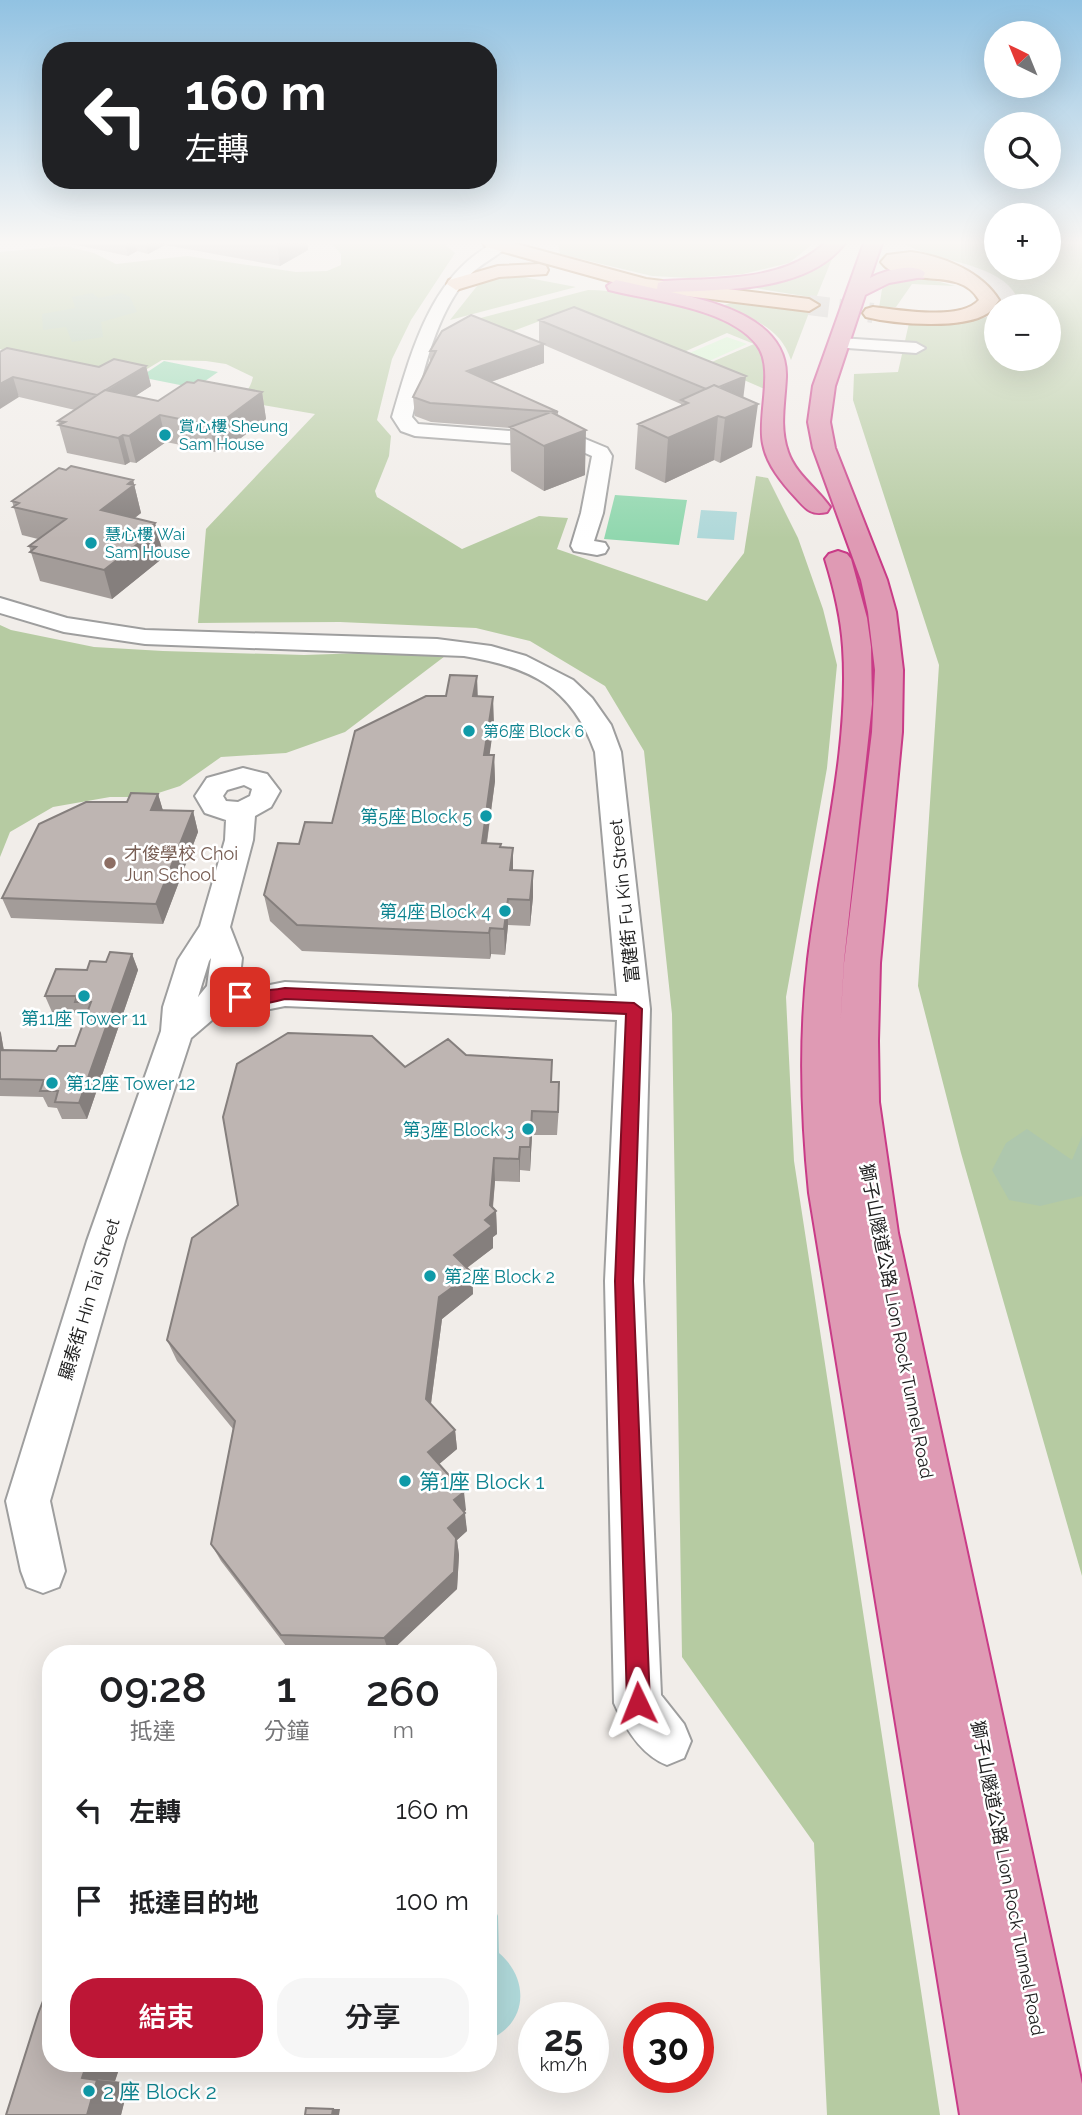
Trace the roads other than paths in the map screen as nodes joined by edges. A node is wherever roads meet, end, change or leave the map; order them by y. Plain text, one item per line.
1 (424, 342) edge
2 (766, 342) edge
3 (826, 342) edge
4 (832, 342) edge
5 (896, 342) tunnel mouth
6 (916, 348) dead end
7 (803, 385) dead end
8 (803, 459) dead end
9 (824, 523) junction
10 (597, 548) dead end
11 (0, 606) edge
12 (241, 811) dead end
13 (215, 927) junction
14 (221, 985) junction
15 (634, 1009) junction
16 (180, 1013) junction
17 (43, 1571) dead end
18 (667, 1741) dead end
19 (993, 2115) edge
20 (1056, 2115) edge

1 - 10 street
2 - 9 highway
3 - 7 highway, 獅子山隧道公路 Lion Rock Tunnel Road
4 - 20 highway, 獅子山隧道公路 Lion Rock Tunnel Road
5 - 6 street
8 - 9 highway
9 - 19 highway
11 - 15 street, 富健街 Fu Kin Street
12 - 13 street, 顯泰街 Hin Tai Street
13 - 14 street
13 - 16 street, 顯泰街 Hin Tai Street
14 - 15 street
14 - 16 street
15 - 18 street, 富健街 Fu Kin Street
16 - 17 street, 顯泰街 Hin Tai Street

